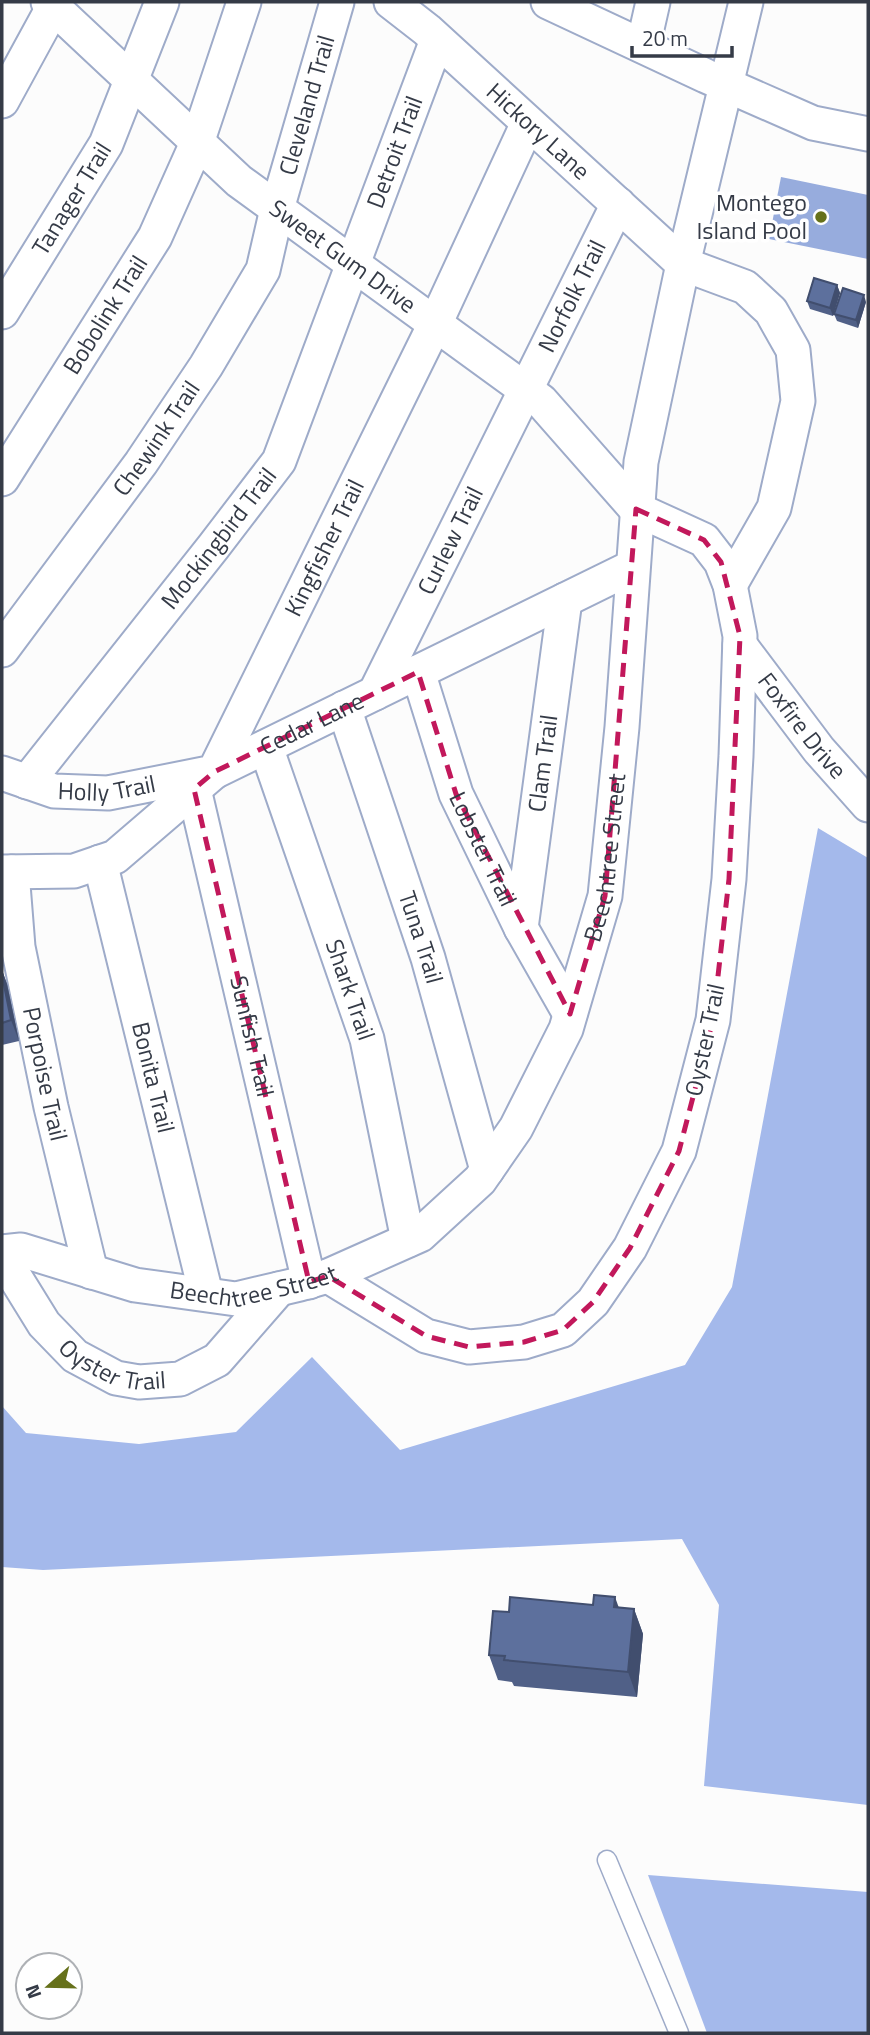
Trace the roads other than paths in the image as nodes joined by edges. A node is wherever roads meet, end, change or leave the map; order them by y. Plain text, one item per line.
1 (162, 2) edge
2 (244, 2) edge
3 (337, 2) edge
4 (391, 2) edge
5 (653, 2) edge
6 (746, 2) edge
7 (52, 3) edge
8 (555, 3) edge
9 (438, 40) junction
10 (643, 46) junction
11 (131, 80) junction
12 (725, 85) junction
13 (2, 101) edge
14 (528, 123) junction
15 (868, 134) edge
16 (197, 143) junction
17 (618, 204) junction
18 (277, 209) junction
19 (354, 264) junction
20 (683, 264) junction
21 (2, 312) edge
22 (435, 324) junction
23 (525, 389) junction
24 (2, 479) edge
25 (636, 509) junction
26 (632, 567) junction
27 (730, 585) junction
28 (565, 600) junction
29 (740, 645) junction
30 (2, 650) edge
31 (418, 672) junction
32 (375, 693) junction
33 (344, 708) junction
34 (266, 747) junction
35 (14, 778) edge
36 (204, 781) junction
37 (868, 805) edge
38 (100, 862) junction
39 (7, 872) edge
40 (522, 928) junction
41 (570, 1014) junction
42 (487, 1170) junction
43 (408, 1240) junction
44 (2, 1254) edge
45 (91, 1272) junction
46 (305, 1283) junction
47 (206, 1294) junction
48 (607, 1860) dead end
49 (679, 2033) edge

1 - 11 street, Tanager Trail
2 - 16 street, Bobolink Trail
3 - 18 street, Cleveland Trail
4 - 9 street, Hickory Lane
5 - 10 street
6 - 12 street, Beechtree Street
7 - 11 street, Sweet Gum Drive
7 - 13 street
8 - 10 street
9 - 14 street, Hickory Lane
9 - 19 street, Detroit Trail
10 - 12 street
11 - 16 street, Sweet Gum Drive
11 - 21 street, Tanager Trail
12 - 15 street
12 - 20 street, Beechtree Street
14 - 17 street, Hickory Lane
14 - 22 street, Kingfisher Trail
16 - 18 street, Sweet Gum Drive
16 - 24 street, Bobolink Trail
17 - 20 street, Hickory Lane
17 - 23 street, Norfolk Trail
18 - 19 street, Sweet Gum Drive
18 - 30 street, Chewink Trail
19 - 22 street, Sweet Gum Drive
19 - 35 street, Mockingbird Trail
20 - 25 street, Beechtree Street
20 - 27 street
22 - 23 street, Sweet Gum Drive
22 - 36 street, Kingfisher Trail
23 - 25 street, Sweet Gum Drive
23 - 32 street, Curlew Trail
25 - 26 street, Beechtree Street
25 - 27 street, Oyster Trail
26 - 28 street, Cedar Lane
26 - 41 street, Beechtree Street
27 - 29 street, Oyster Trail
28 - 31 street, Cedar Lane
28 - 40 street, Clam Trail
29 - 37 street, Foxfire Drive
29 - 46 street, Oyster Trail
31 - 32 street, Cedar Lane
31 - 40 street, Lobster Trail
32 - 33 street, Cedar Lane
33 - 34 street, Cedar Lane
33 - 42 street, Tuna Trail
34 - 36 street, Cedar Lane
34 - 43 street, Shark Trail
35 - 36 street, Holly Trail
36 - 38 street, Cedar Lane
36 - 46 street, Sunfish Trail
38 - 39 street, Cedar Lane
38 - 47 street, Bonita Trail
39 - 45 street, Porpoise Trail
40 - 41 street, Lobster Trail
41 - 42 street, Beechtree Street
42 - 43 street, Beechtree Street
43 - 46 street, Beechtree Street
44 - 45 street, Beechtree Street
44 - 46 street, Oyster Trail
45 - 47 street, Beechtree Street
46 - 47 street, Beechtree Street
48 - 49 lane

